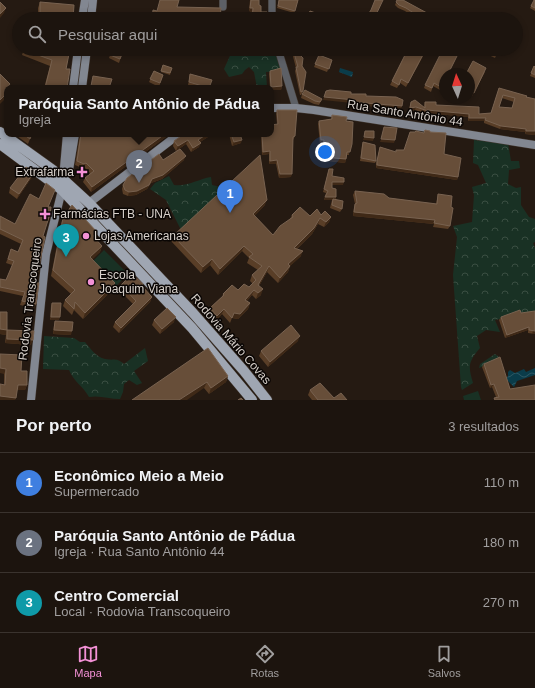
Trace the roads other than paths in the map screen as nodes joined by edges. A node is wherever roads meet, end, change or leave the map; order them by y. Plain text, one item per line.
1 (85, 0) edge
2 (93, 0) edge
3 (272, 0) edge
4 (83, 12) edge
5 (92, 12) edge
6 (272, 12) edge
7 (77, 56) edge
8 (86, 56) edge
9 (280, 56) edge
10 (73, 85) edge
11 (82, 85) edge
12 (274, 108) edge
13 (296, 108) junction
14 (7, 137) edge
15 (67, 137) edge
16 (74, 137) edge
17 (175, 137) edge
18 (0, 144) edge
19 (535, 145) edge
20 (64, 178) junction
21 (62, 190) junction
22 (89, 202) junction
23 (31, 400) edge
24 (252, 400) edge
25 (267, 400) edge

1 - 4 main road
2 - 5 main road
3 - 6 street
7 - 10 main road
8 - 11 main road
9 - 13 street
12 - 13 main road, Rua Santo Antônio 44
13 - 19 main road, Rua Santo Antônio 44
14 - 20 main road, Rodovia Mário Covas
15 - 20 main road
16 - 20 main road
17 - 22 main road
18 - 21 main road, Rodovia Mário Covas
20 - 21 main road, Rodovia Transcoqueiro
20 - 22 main road, Rodovia Mário Covas
21 - 23 main road, Rodovia Transcoqueiro
21 - 24 main road, Rodovia Mário Covas
22 - 25 main road, Rodovia Mário Covas

